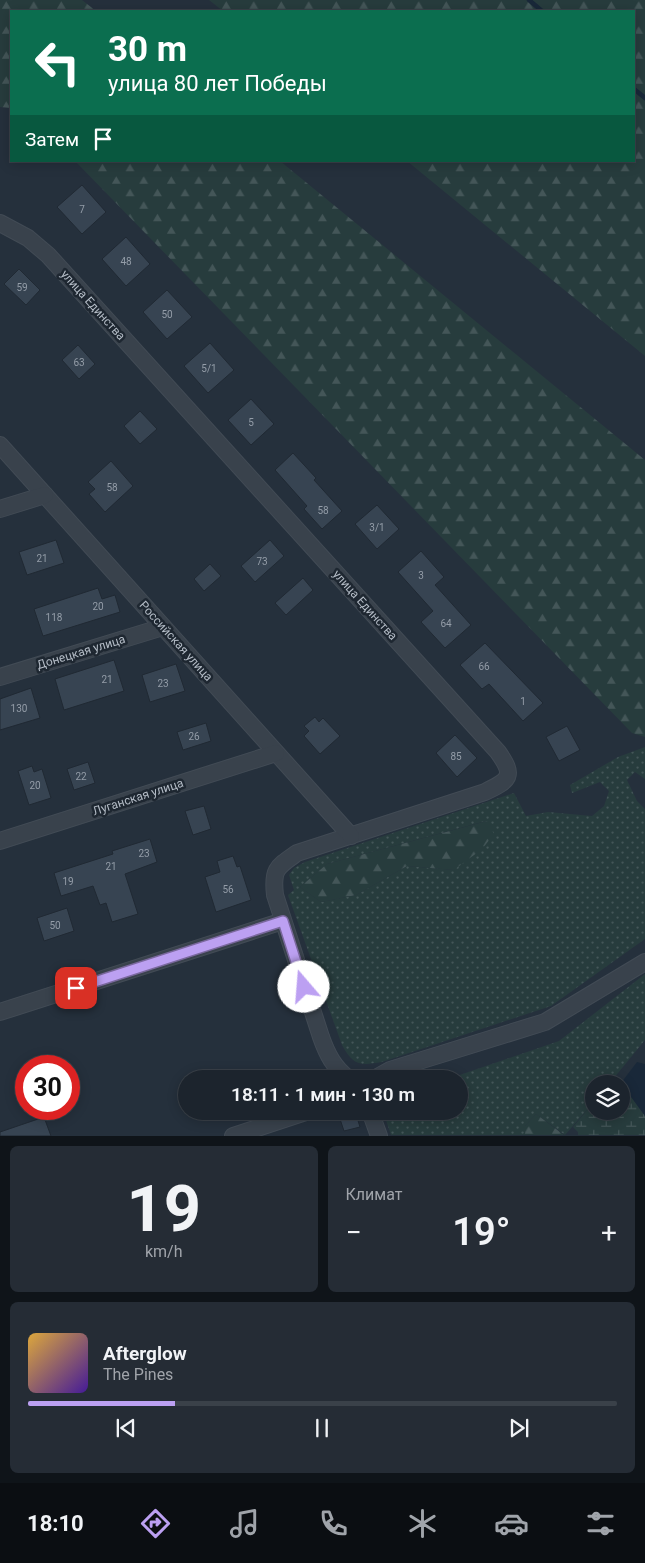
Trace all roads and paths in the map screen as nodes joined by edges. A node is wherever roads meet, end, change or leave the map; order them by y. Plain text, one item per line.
1 (0, 223) edge
2 (0, 445) edge
3 (45, 495) junction
4 (0, 510) edge
5 (163, 627) junction
6 (0, 677) edge
7 (276, 753) junction
8 (351, 836) junction
9 (0, 841) edge
10 (283, 921) junction
11 (645, 962) edge
12 (0, 1012) edge
13 (339, 1070) edge
14 (390, 1070) edge
15 (282, 1120) edge
16 (373, 1120) edge
17 (233, 1136) edge
18 (379, 1136) edge

1 - 8 street, улица Единства
2 - 3 street, Российская улица
3 - 4 street
3 - 5 street, Российская улица
5 - 6 street, Донецкая улица
5 - 7 street, Российская улица
7 - 8 street, Российская улица
7 - 9 street, Луганская улица
8 - 10 street, улица Единства
10 - 12 street
10 - 13 street, улица Единства
11 - 14 street
15 - 17 street
16 - 18 street

